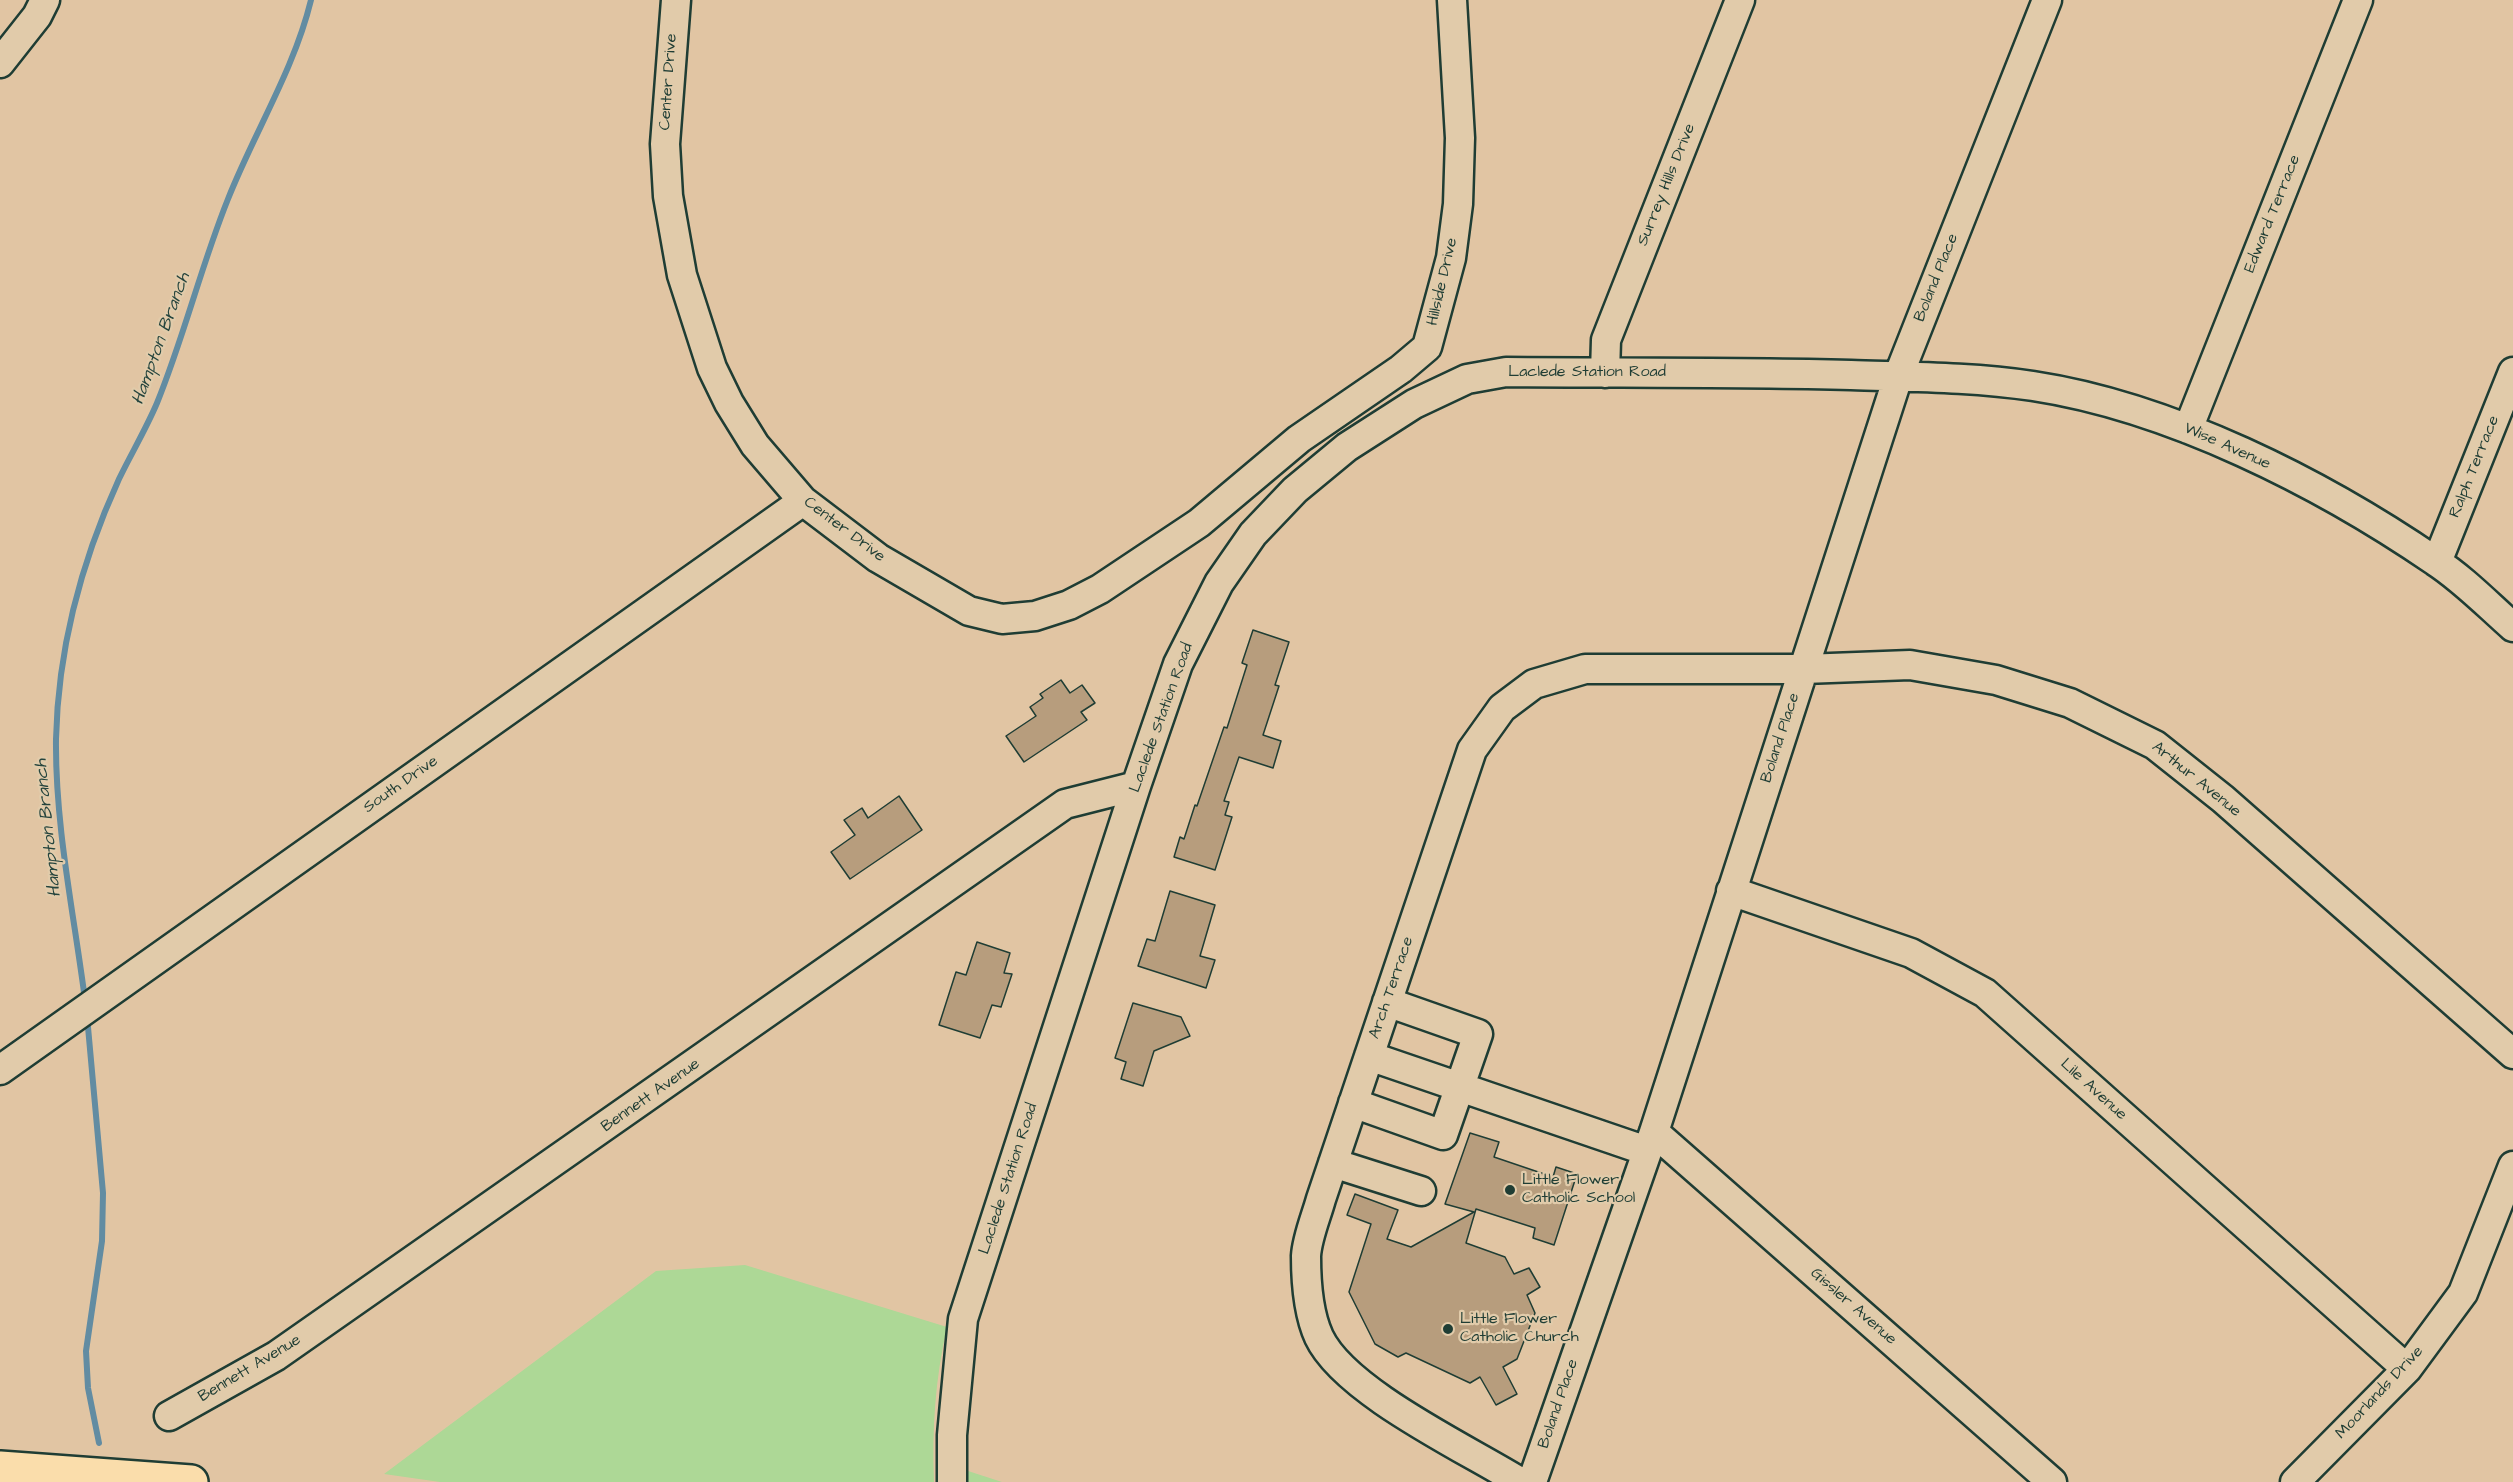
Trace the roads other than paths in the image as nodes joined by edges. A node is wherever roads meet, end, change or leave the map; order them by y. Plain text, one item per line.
1 (45, 0) edge
2 (676, 0) edge
3 (1452, 0) edge
4 (1740, 0) edge
5 (2047, 0) edge
6 (2358, 0) edge
7 (0, 63) edge
8 (2513, 372) edge
9 (1605, 373) junction
10 (1898, 377) junction
11 (2188, 429) junction
12 (803, 501) junction
13 (1199, 523) joint
14 (2437, 562) junction
15 (2513, 627) edge
16 (1804, 669) junction
17 (1136, 786) junction
18 (1731, 891) junction
19 (1387, 1002) junction
20 (2513, 1054) edge
21 (1369, 1056) junction
22 (0, 1070) edge
23 (1461, 1087) junction
24 (1353, 1103) junction
25 (1651, 1141) junction
26 (1333, 1163) junction
27 (2513, 1166) edge
28 (1421, 1191) dead end
29 (2406, 1369) junction
30 (169, 1416) dead end
31 (0, 1468) edge
32 (191, 1482) edge
33 (952, 1482) edge
34 (1520, 1482) edge
35 (1532, 1482) edge
36 (2052, 1482) edge
37 (2295, 1482) edge

1 - 7 street
2 - 12 street, Center Drive
3 - 13 street, Hillside Drive
4 - 9 street, Surrey Hills Drive
5 - 10 street, Boland Place
6 - 11 street, Edward Terrace
8 - 14 street, Ralph Terrace
9 - 10 street, Laclede Station Road
9 - 17 street, Laclede Station Road
10 - 11 street, Wise Avenue
10 - 16 street, Boland Place
11 - 14 street, Wise Avenue
12 - 13 street, Center Drive
12 - 22 street, South Drive
14 - 15 street, Wise Avenue
16 - 18 street, Boland Place
16 - 19 street, Arch Terrace
16 - 20 street, Arthur Avenue
17 - 30 street, Bennett Avenue
17 - 33 street, Laclede Station Road
18 - 25 street, Boland Place
18 - 29 street, Lile Avenue
19 - 21 street, Arch Terrace
19 - 23 street
21 - 23 street
21 - 24 street, Arch Terrace
23 - 24 street
23 - 25 street
24 - 26 street, Arch Terrace
25 - 35 street, Boland Place
25 - 36 street, Gissler Avenue
26 - 28 street
26 - 34 street, Arch Terrace
27 - 29 street, Moorlands Drive
29 - 37 street, Moorlands Drive
31 - 32 highway

